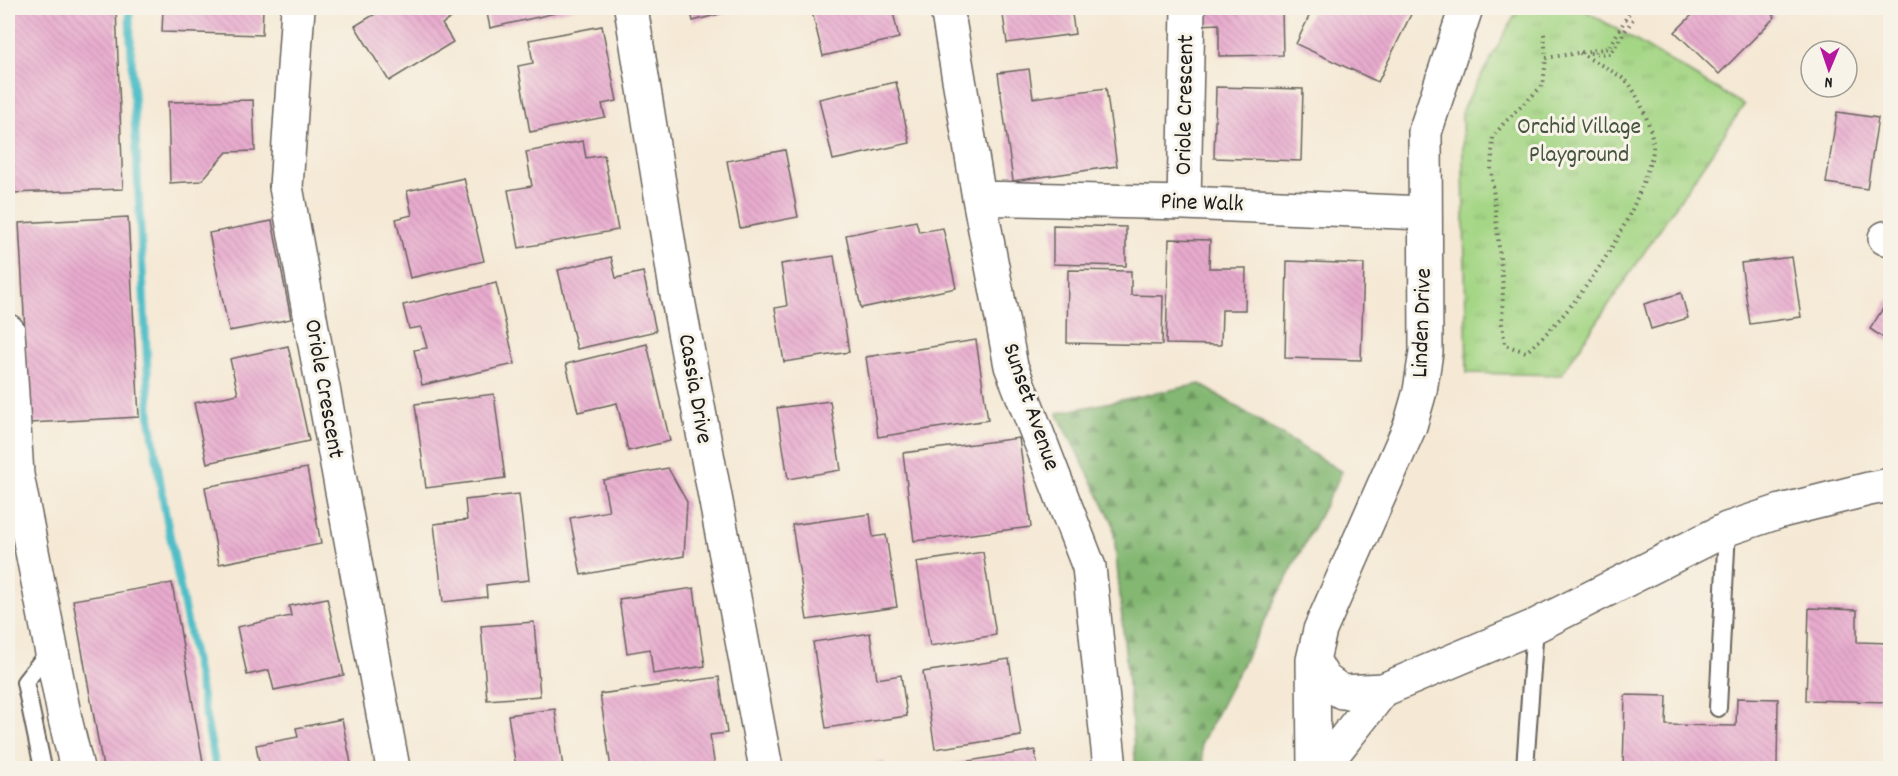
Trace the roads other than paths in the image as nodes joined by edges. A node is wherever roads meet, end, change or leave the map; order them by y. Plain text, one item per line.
1 (298, 8) edge
2 (631, 8) edge
3 (947, 8) edge
4 (1188, 8) edge
5 (1466, 8) edge
6 (979, 198) junction
7 (1184, 203) junction
8 (1424, 213) junction
9 (8, 332) edge
10 (1890, 485) edge
11 (14, 492) edge
12 (1727, 529) junction
13 (1535, 626) junction
14 (51, 648) junction
15 (1313, 660) junction
16 (1383, 690) junction
17 (1718, 708) dead end
18 (43, 768) edge
19 (77, 768) edge
20 (393, 768) edge
21 (766, 768) edge
22 (1110, 768) edge
23 (1314, 768) edge
24 (1322, 768) edge
25 (1525, 768) edge

1 - 20 street, Oriole Crescent
2 - 21 street, Cassia Drive
3 - 6 street, Sunset Avenue
4 - 7 street, Oriole Crescent
5 - 8 street, Linden Drive
6 - 7 street, Pine Walk
6 - 22 street, Sunset Avenue
7 - 8 street, Pine Walk
8 - 15 street, Linden Drive
9 - 11 street
10 - 12 street
11 - 14 street
12 - 13 street
12 - 17 lane
13 - 16 street
13 - 25 lane
14 - 18 lane
14 - 19 street
15 - 16 street
15 - 23 street, Linden Drive
16 - 24 street

